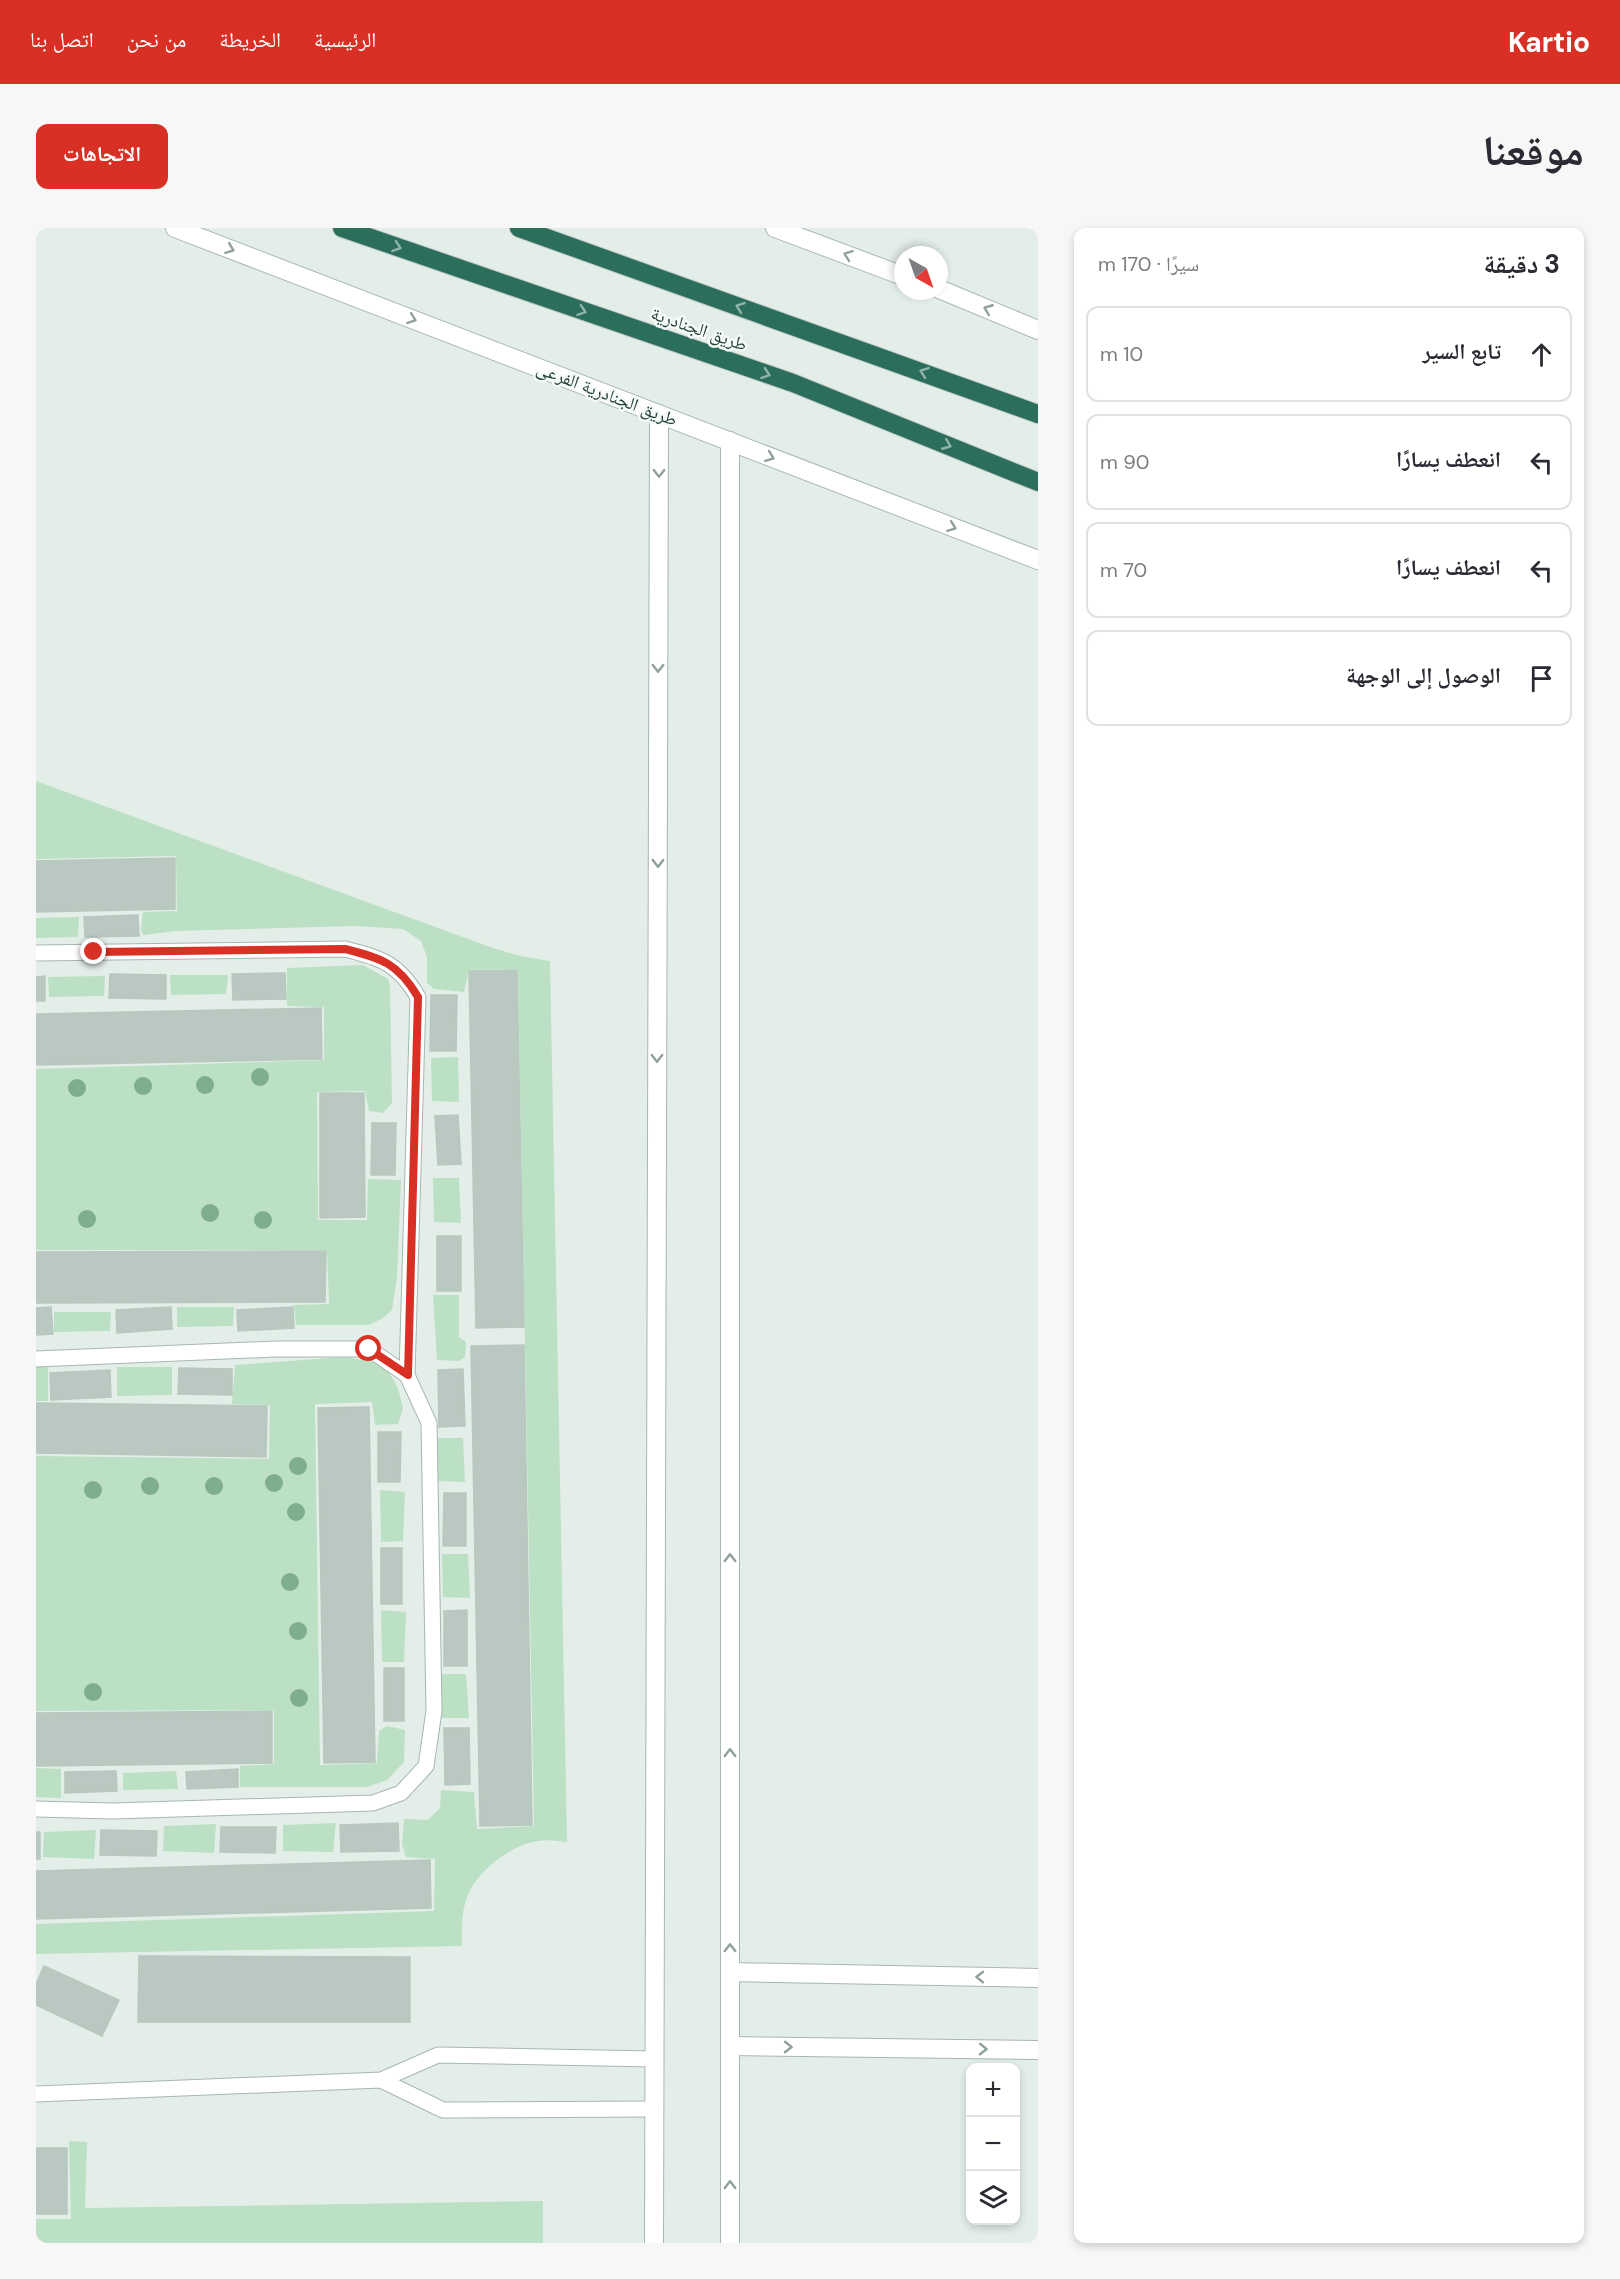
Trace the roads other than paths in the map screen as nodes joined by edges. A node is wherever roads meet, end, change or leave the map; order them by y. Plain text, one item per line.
1 (175, 228) edge
2 (342, 228) edge
3 (519, 228) edge
4 (775, 228) edge
5 (894, 273) edge
6 (948, 293) edge
7 (1038, 330) edge
8 (659, 414) junction
9 (1038, 414) edge
10 (730, 441) junction
11 (1038, 482) edge
12 (1038, 560) edge
13 (36, 953) edge
14 (36, 1359) edge
15 (408, 1375) junction
16 (36, 1809) edge
17 (730, 1972) junction
18 (1038, 1978) edge
19 (730, 2046) junction
20 (1038, 2050) edge
21 (654, 2059) junction
22 (381, 2080) junction
23 (36, 2094) edge
24 (654, 2109) junction
25 (654, 2243) edge
26 (730, 2243) edge

1 -> 8 street, طريق الجنادرية الفرعى
2 -> 11 highway, طريق الجنادرية
9 -> 3 highway, طريق الجنادرية
5 -> 4 street
7 -> 6 street
8 - 10 street, طريق الجنادرية الفرعى
8 -> 21 street
10 -> 12 street, طريق الجنادرية الفرعى
17 -> 10 street
13 - 15 lane
14 - 15 lane
15 - 16 lane
18 -> 17 street
17 - 19 street
19 -> 20 street
26 -> 19 street
21 - 22 lane
21 - 24 street
22 - 23 lane
22 - 24 lane
24 - 25 street

